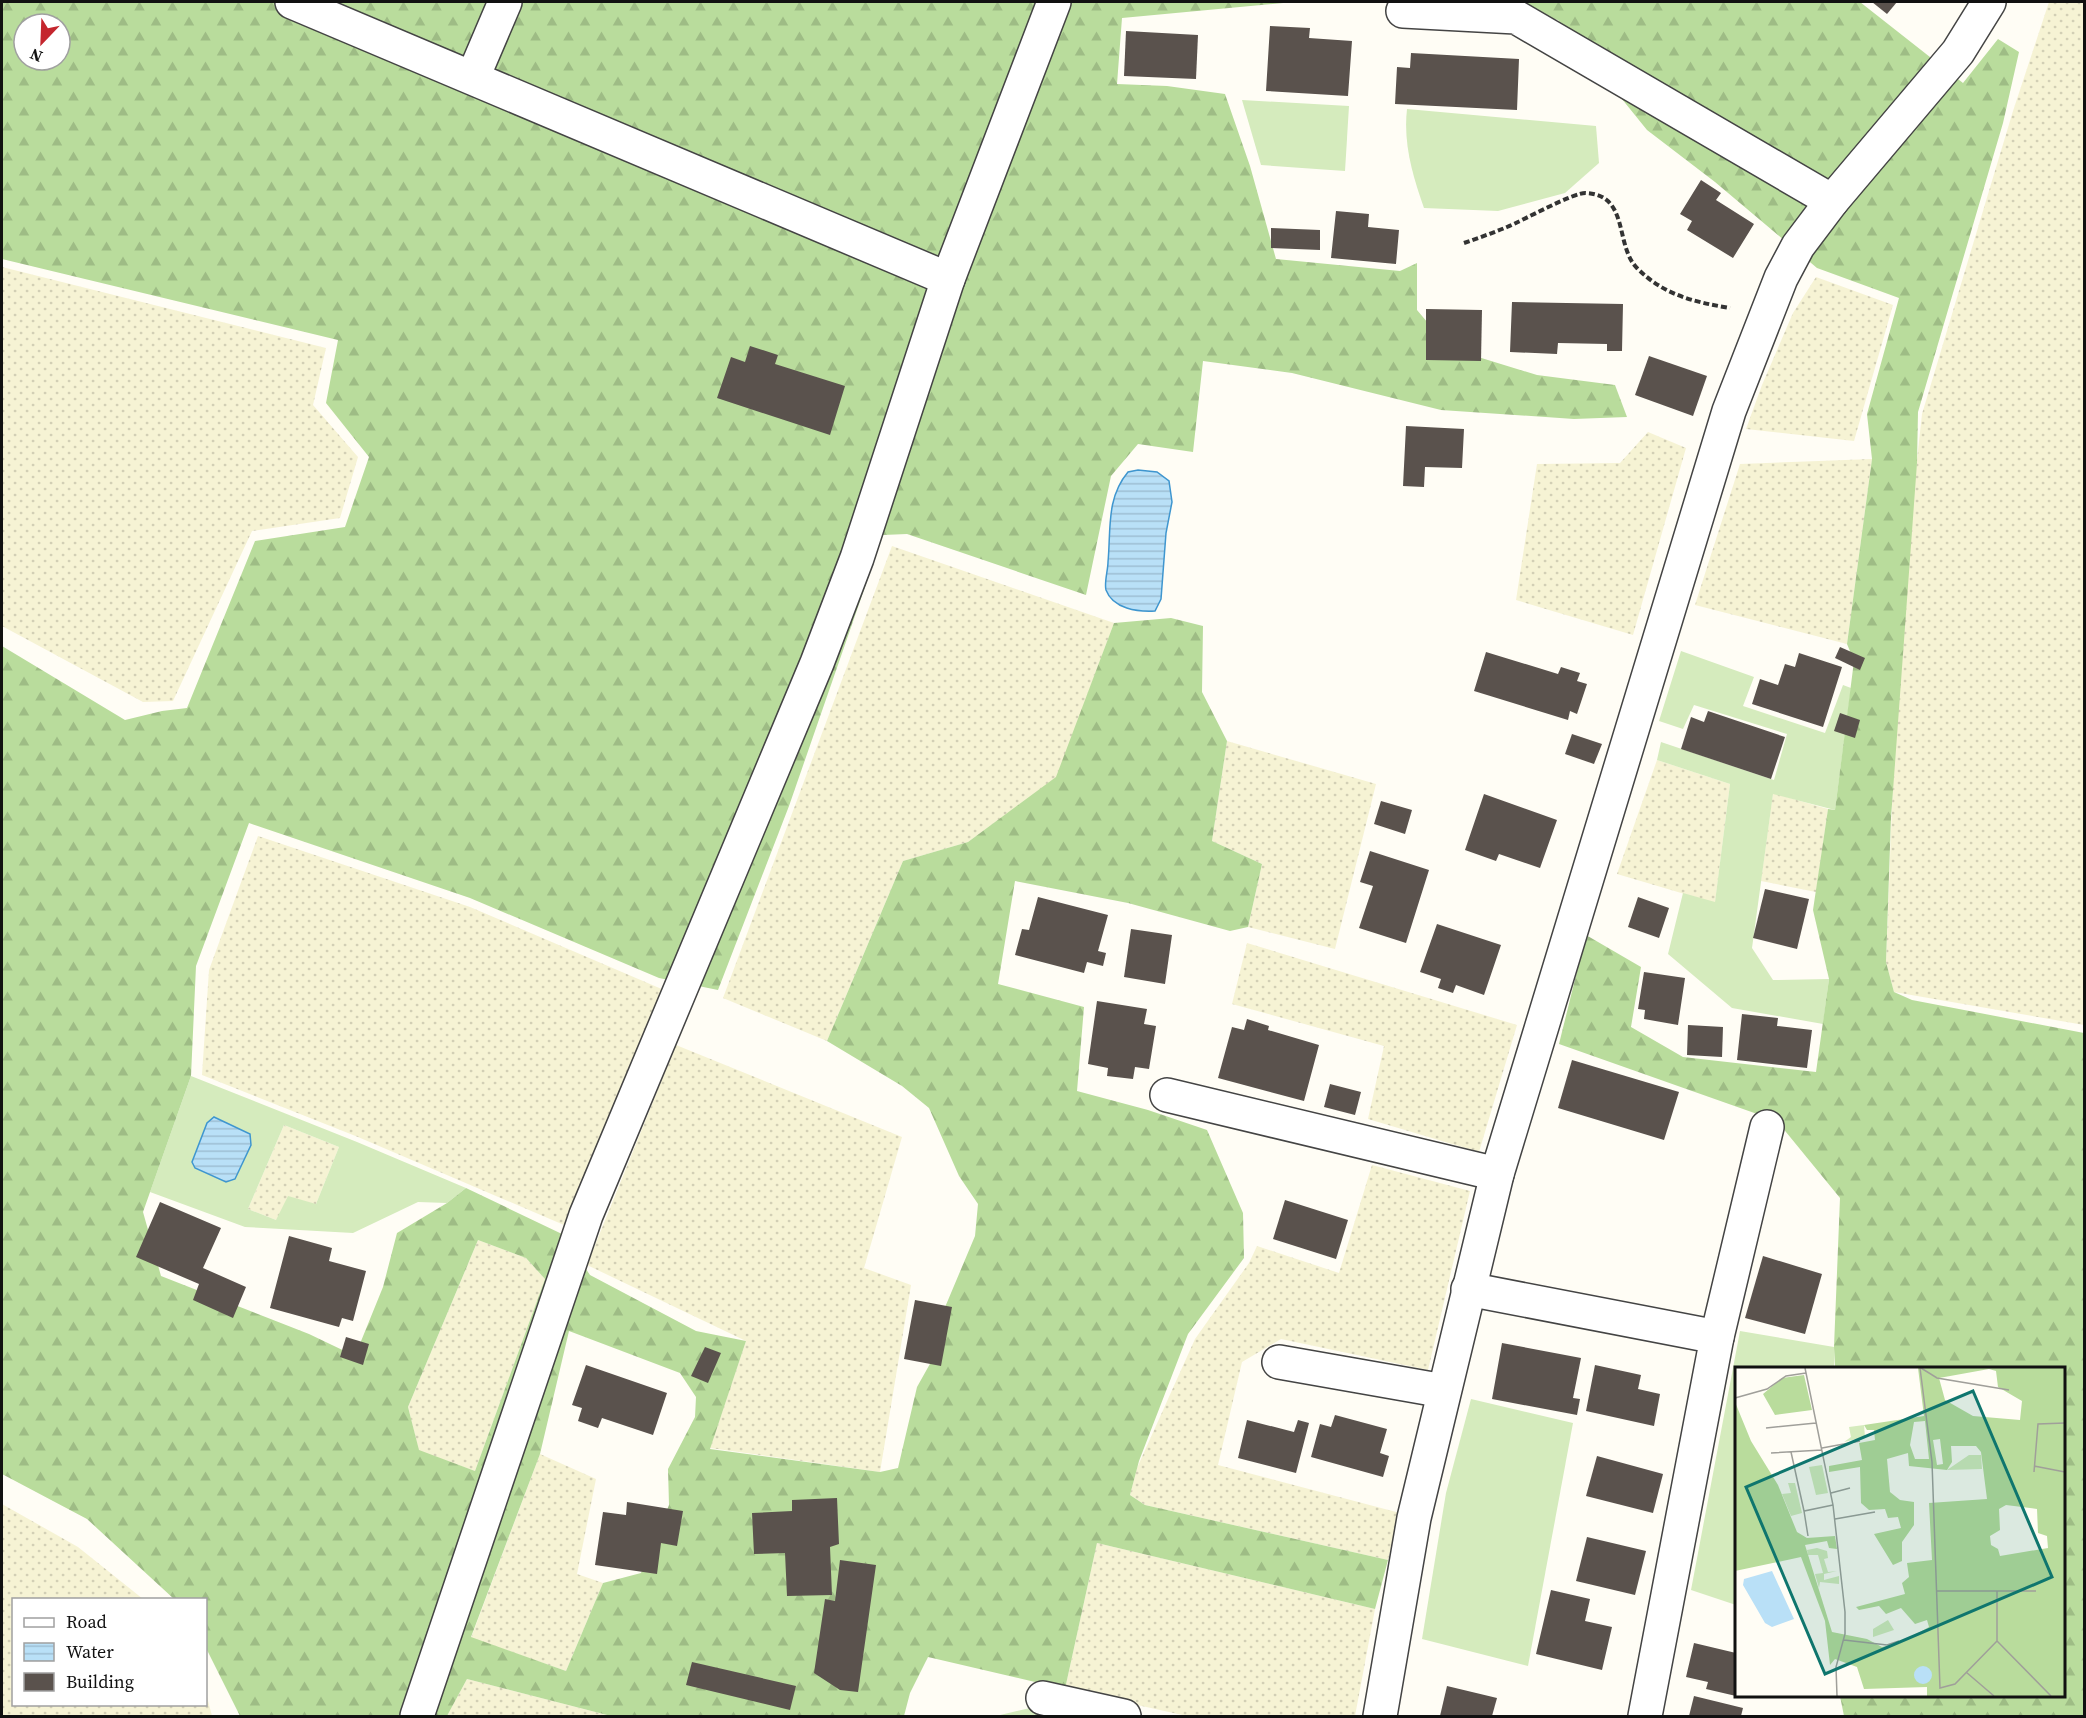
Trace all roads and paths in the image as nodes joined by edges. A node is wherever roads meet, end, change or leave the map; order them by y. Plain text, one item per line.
1 (292, 2) edge
2 (505, 2) edge
3 (1054, 2) edge
4 (1989, 2) edge
5 (1403, 11) dead end
6 (473, 77) junction
7 (1832, 201) junction
8 (1464, 243) dead end
9 (948, 279) junction
10 (1767, 313) junction
11 (1167, 1095) dead end
12 (1767, 1127) dead end
13 (1497, 1174) junction
14 (1468, 1289) junction
15 (1717, 1337) junction
16 (1279, 1362) dead end
17 (1444, 1391) junction
18 (1043, 1698) dead end
19 (417, 1716) edge
20 (1124, 1716) edge
21 (1380, 1716) edge
22 (1645, 1716) edge

1 - 6 street
2 - 6 street
3 - 9 street
4 - 7 street
5 - 7 street
6 - 9 street
7 - 10 street
8 - 10 path
9 - 19 street
10 - 13 street
11 - 13 street
12 - 15 street
13 - 14 street
14 - 15 street
14 - 17 street
15 - 22 street
16 - 17 street
17 - 21 street
18 - 20 street

